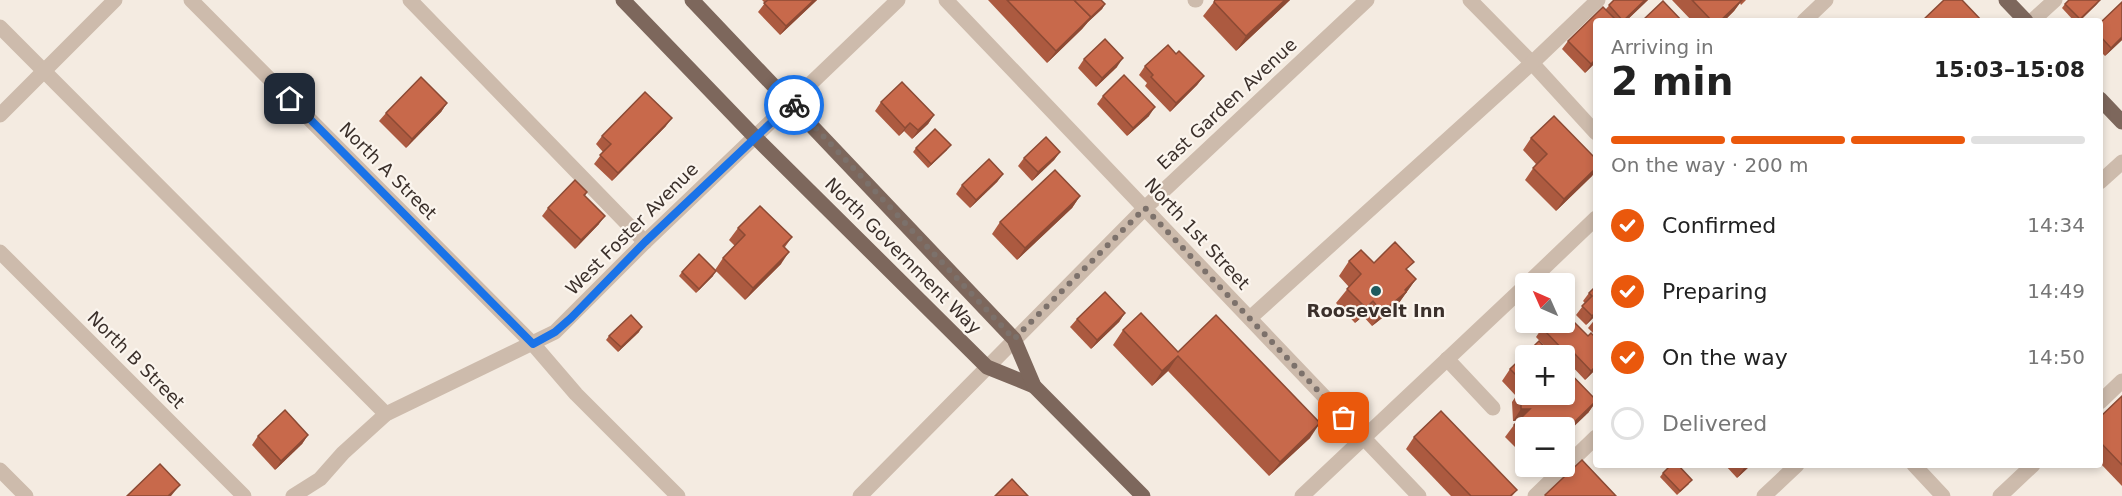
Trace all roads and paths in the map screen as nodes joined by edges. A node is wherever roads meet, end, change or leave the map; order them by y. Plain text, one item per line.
1 (115, 0) edge
2 (191, 0) edge
3 (410, 0) edge
4 (623, 0) edge
5 (692, 0) edge
6 (898, 0) edge
7 (946, 0) edge
8 (1367, 0) edge
9 (1470, 0) edge
10 (1598, 0) edge
11 (1826, 0) edge
12 (2006, 0) edge
13 (2055, 0) edge
14 (1807, 18) edge
15 (2023, 18) edge
16 (2035, 18) edge
17 (0, 27) edge
18 (1532, 63) junction
19 (44, 71) junction
20 (2103, 102) edge
21 (792, 103) junction
22 (0, 115) edge
23 (2122, 122) edge
24 (1593, 130) edge
25 (755, 137) junction
26 (2122, 162) edge
27 (2103, 179) edge
28 (1145, 208) junction
29 (1593, 221) edge
30 (645, 242) junction
31 (0, 252) edge
32 (1538, 273) edge
33 (1515, 294) edge
34 (1250, 318) junction
35 (1014, 339) junction
36 (533, 344) junction
37 (1447, 359) junction
38 (987, 367) junction
39 (2122, 382) edge
40 (1034, 386) junction
41 (2103, 399) edge
42 (1493, 408) dead end
43 (386, 414) junction
44 (1364, 439) junction
45 (1593, 440) edge
46 (1794, 468) edge
47 (1917, 468) edge
48 (2030, 468) edge
49 (0, 470) edge
50 (1410, 493) edge
51 (26, 496) edge
52 (244, 496) edge
53 (293, 496) edge
54 (678, 496) edge
55 (861, 496) edge
56 (1143, 496) edge
57 (1302, 496) edge
58 (1535, 496) edge
59 (1764, 496) edge
60 (1944, 496) edge
61 (2000, 496) edge

1 - 19 street
2 - 36 street, North A Street
3 - 30 street
4 - 25 main road, North Government Way
5 - 21 main road, North Government Way
6 - 21 street
7 - 28 street, North 1st Street
8 - 28 street, East Garden Avenue
9 - 18 street
10 - 18 street
11 - 14 street
12 - 15 main road
13 - 16 street
17 - 19 street
18 - 24 street
18 - 34 street
19 - 22 street
19 - 43 street
20 - 23 main road
21 - 25 street
21 - 35 main road, North Government Way
25 - 30 street, West Foster Avenue
25 - 38 main road, North Government Way
26 - 27 street
28 - 34 street, North 1st Street
28 - 35 street, East Garden Avenue
29 - 32 street
30 - 36 street, West Foster Avenue
31 - 52 street, North B Street
33 - 37 street
34 - 44 street, North 1st Street
35 - 38 street, East Garden Avenue
35 - 40 main road, North Government Way
36 - 43 street, West Foster Avenue
36 - 54 street, North A Street
37 - 42 street
37 - 44 street
38 - 40 main road, North Government Way
38 - 55 street, East Garden Avenue
39 - 41 street
40 - 56 main road, North Government Way
43 - 53 street, West Foster Avenue
44 - 50 street, North 1st Street
44 - 57 street
45 - 58 street
46 - 59 street
47 - 60 street
48 - 61 street
49 - 51 street

